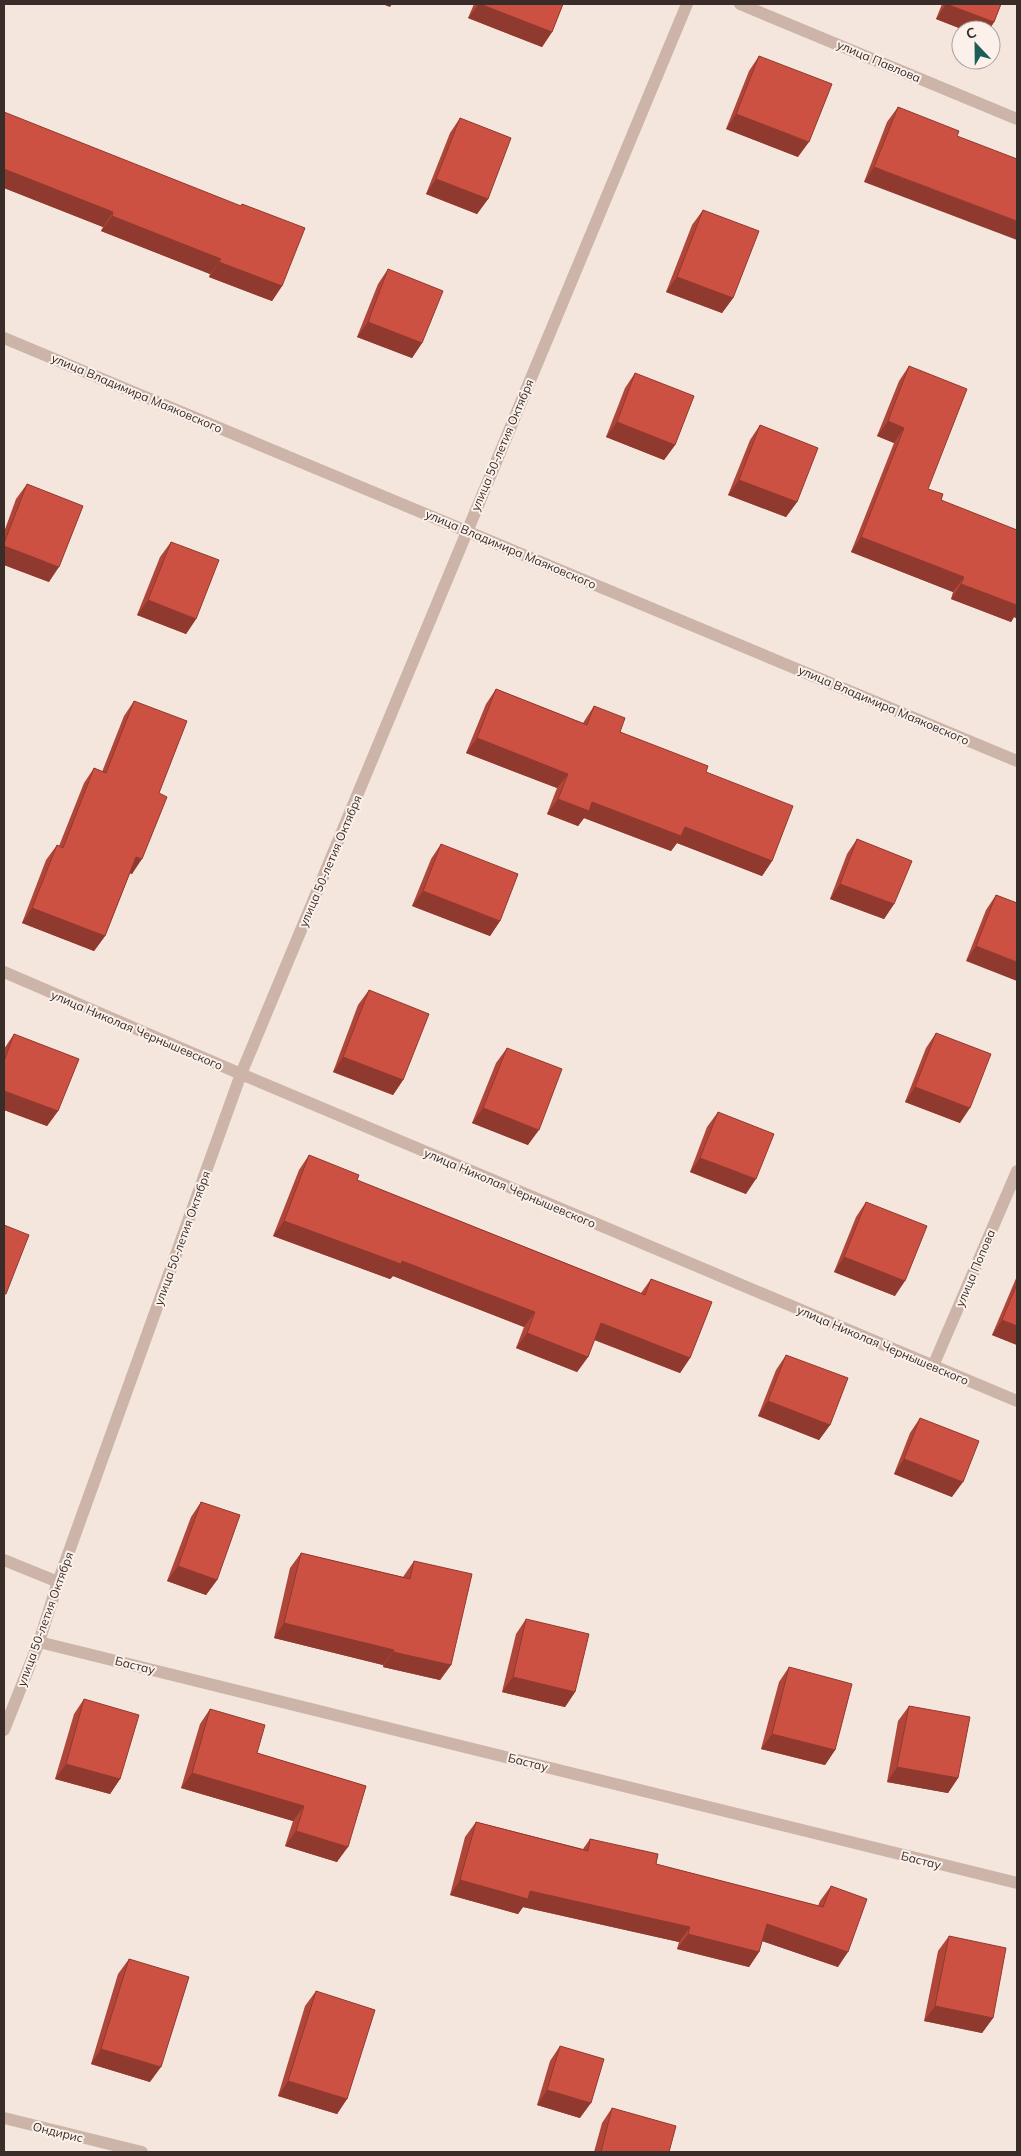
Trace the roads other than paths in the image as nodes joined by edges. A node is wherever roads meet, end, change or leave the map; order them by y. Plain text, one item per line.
1 (687, 4) edge
2 (740, 4) edge
3 (1017, 119) edge
4 (4, 338) edge
5 (467, 531) junction
6 (1017, 761) edge
7 (4, 972) edge
8 (241, 1074) junction
9 (1017, 1171) edge
10 (933, 1366) junction
11 (1017, 1401) edge
12 (4, 1560) edge
13 (58, 1582) junction
14 (39, 1642) junction
15 (4, 1730) edge
16 (1017, 1883) edge
17 (4, 2118) edge
18 (142, 2152) edge

1 - 5 street, улица 50-летия Октября
2 - 3 street, улица Павлова
4 - 5 street, улица Владимира Маяковского
5 - 6 street, улица Владимира Маяковского
5 - 8 street, улица 50-летия Октября
7 - 8 street, улица Николая Чернышевского
8 - 10 street, улица Николая Чернышевского
8 - 13 street, улица 50-летия Октября
9 - 10 street, улица Попова
10 - 11 street, улица Николая Чернышевского
12 - 13 street
13 - 14 street, улица 50-летия Октября
14 - 15 street, улица 50-летия Октября
14 - 16 street, Бастау
17 - 18 street, Ондирис

